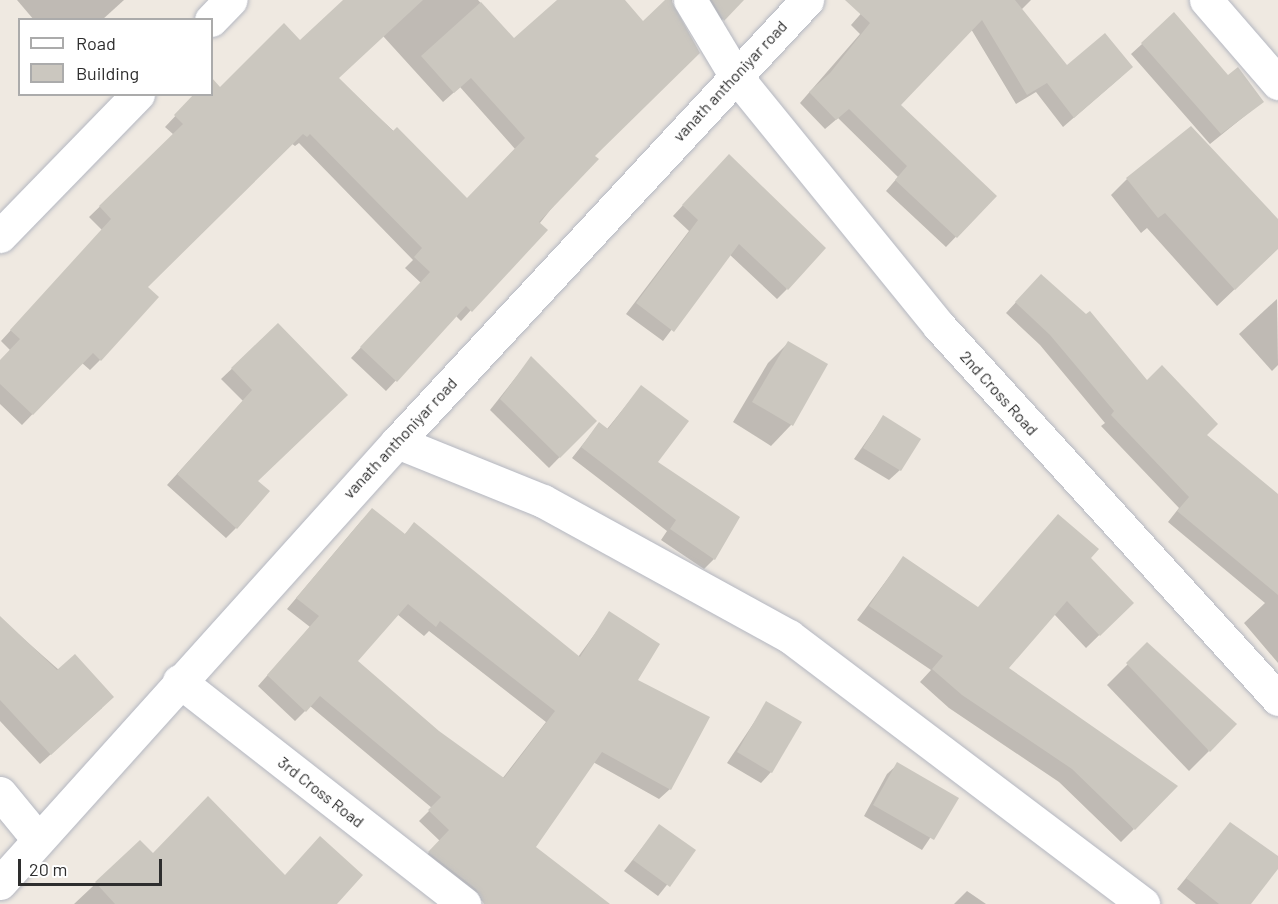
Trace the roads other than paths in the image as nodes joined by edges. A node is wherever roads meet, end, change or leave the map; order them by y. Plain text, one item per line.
1 (230, 0) edge
2 (690, 0) edge
3 (807, 0) edge
4 (1206, 0) edge
5 (213, 18) edge
6 (735, 75) junction
7 (1278, 83) edge
8 (136, 96) edge
9 (0, 236) edge
10 (397, 442) junction
11 (179, 681) junction
12 (1278, 699) edge
13 (0, 793) edge
14 (37, 838) junction
15 (0, 883) edge
16 (464, 904) edge
17 (1143, 904) edge

1 - 5 street
2 - 6 street, 2nd Cross Road
3 - 6 street, vanath anthoniyar road
4 - 7 street
6 - 10 street, vanath anthoniyar road
6 - 12 street, 2nd Cross Road
8 - 9 street
10 - 11 street, vanath anthoniyar road
10 - 17 street
11 - 14 street, vanath anthoniyar road
11 - 16 street, 3rd Cross Road
13 - 14 street
14 - 15 street, vanath anthoniyar road

